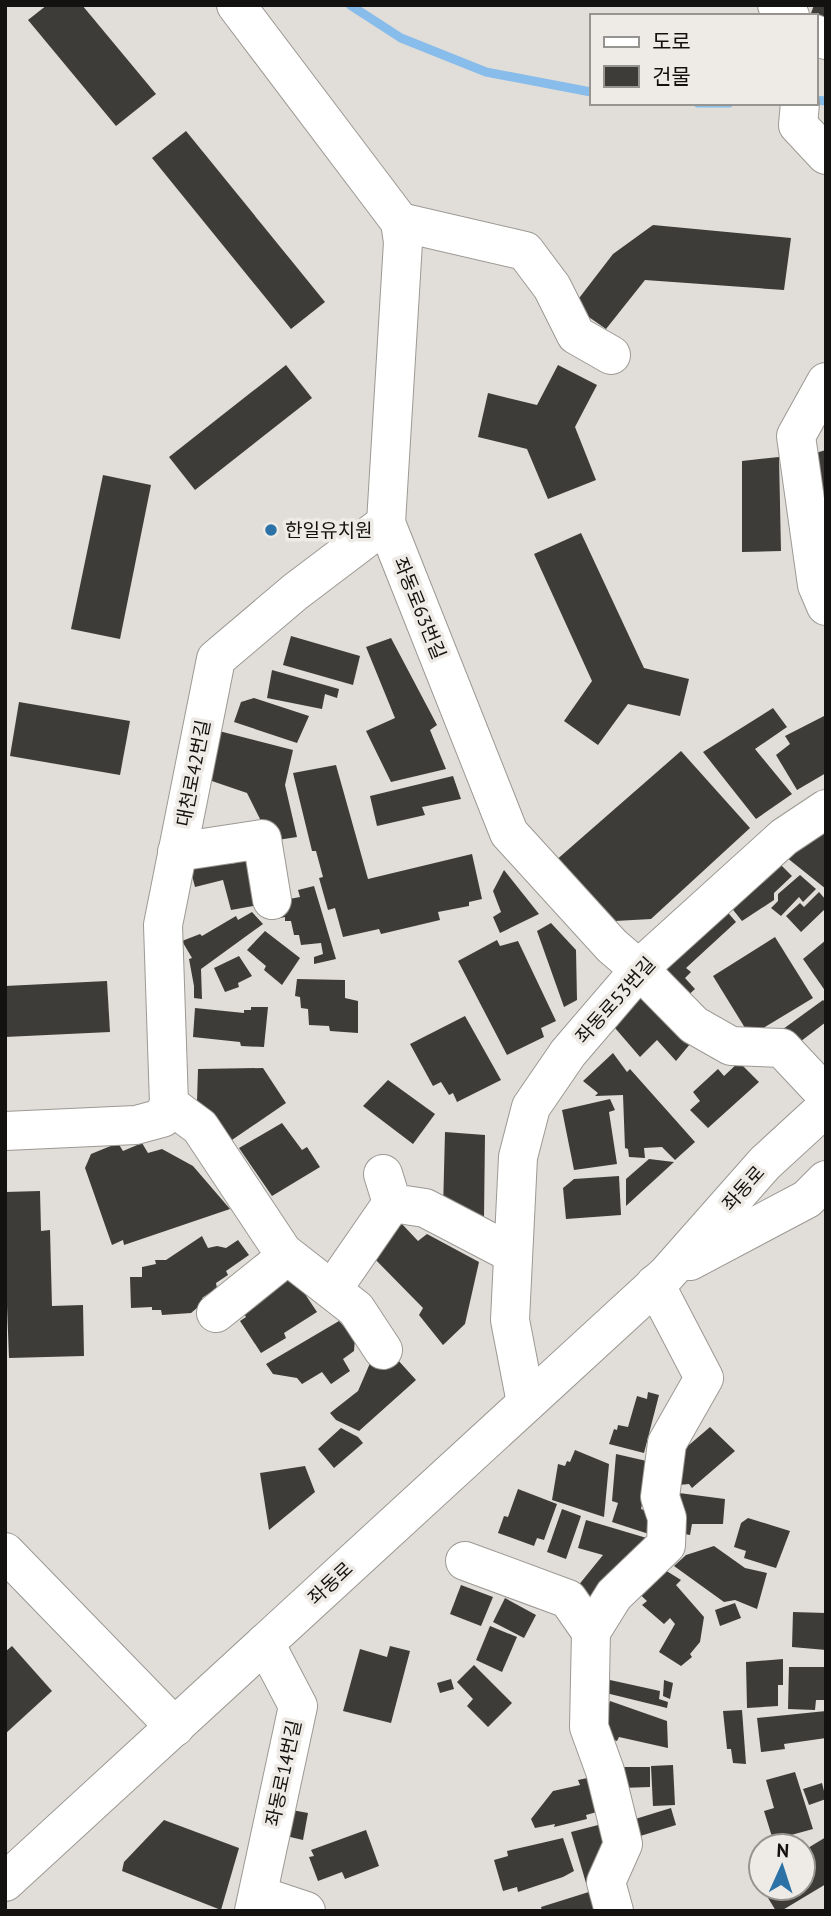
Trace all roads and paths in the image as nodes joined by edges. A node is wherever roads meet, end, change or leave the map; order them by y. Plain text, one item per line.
1 (236, 5) edge
2 (799, 114) edge
3 (826, 155) edge
4 (400, 222) junction
5 (611, 355) dead end
6 (826, 382) edge
7 (386, 523) junction
8 (826, 606) edge
9 (826, 809) edge
10 (177, 852) junction
11 (272, 900) dead end
12 (640, 970) junction
13 (826, 1095) edge
14 (169, 1104) junction
15 (826, 1107) edge
16 (5, 1131) edge
17 (820, 1198) edge
18 (513, 1254) junction
19 (287, 1256) junction
20 (661, 1279) junction
21 (332, 1290) junction
22 (216, 1313) dead end
23 (383, 1350) dead end
24 (526, 1403) junction
25 (5, 1552) edge
26 (465, 1561) dead end
27 (591, 1632) junction
28 (265, 1643) junction
29 (175, 1727) junction
30 (5, 1882) edge
31 (256, 1903) edge
32 (306, 1911) edge
33 (614, 1911) edge

1 - 4 street
2 - 3 street
4 - 5 street
4 - 7 street, 좌동로63번길
6 - 8 street
7 - 10 street, 대천로42번길
7 - 12 street, 좌동로63번길
9 - 12 street, 좌동로53번길
10 - 11 street
10 - 14 street, 대천로42번길
12 - 13 street, 좌동로63번길
12 - 18 street, 좌동로53번길
14 - 16 street
14 - 19 street
15 - 20 street, 좌동로
17 - 20 street, 좌동로
18 - 21 street
18 - 24 street, 좌동로53번길
19 - 21 street
19 - 22 street
20 - 24 street, 좌동로
20 - 27 street
21 - 23 street
24 - 28 street, 좌동로
25 - 29 street
26 - 27 street
27 - 33 street
28 - 29 street, 좌동로
28 - 31 street, 좌동로14번길
29 - 30 street, 좌동로
31 - 32 street

